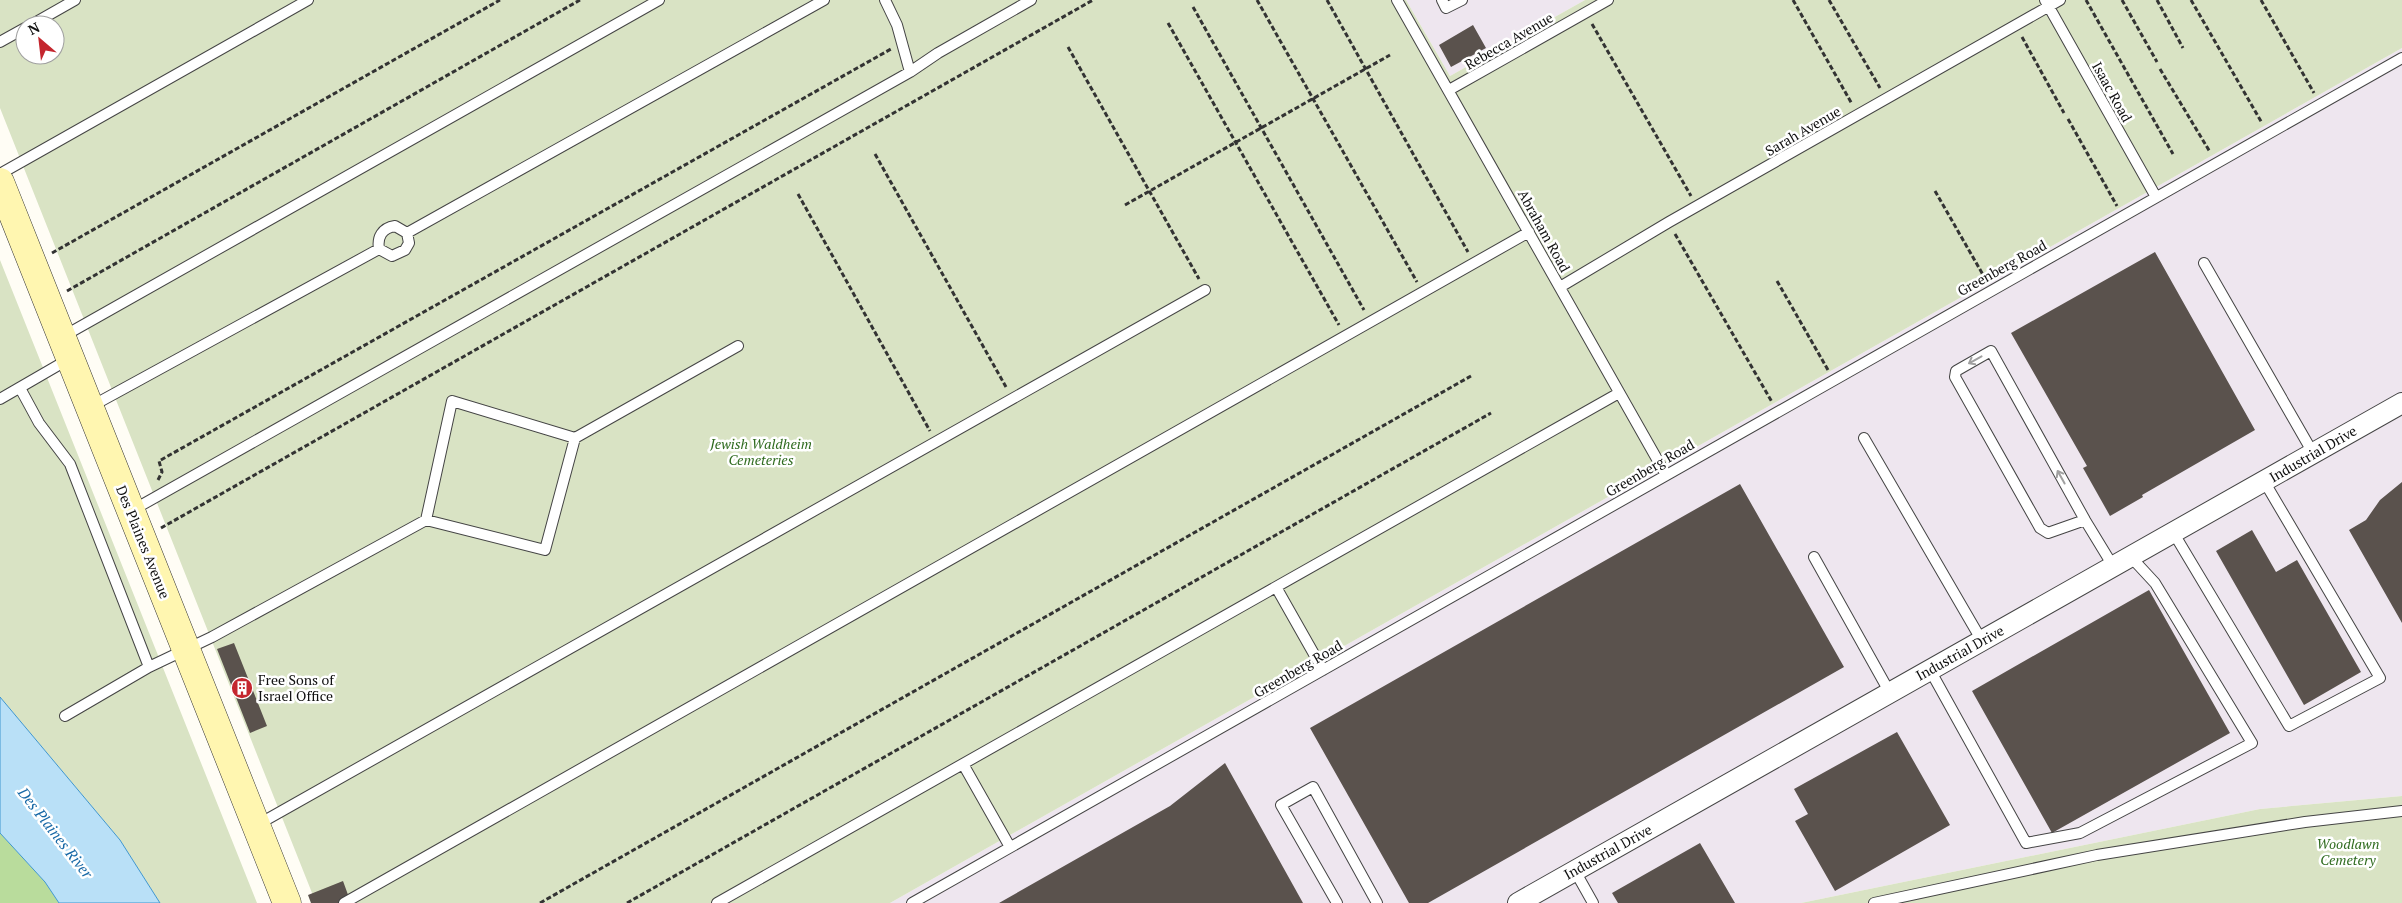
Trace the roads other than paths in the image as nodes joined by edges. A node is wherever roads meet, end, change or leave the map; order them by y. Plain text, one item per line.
1 (75, 0) edge
2 (308, 0) edge
3 (659, 0) edge
4 (824, 0) edge
5 (885, 0) edge
6 (1032, 0) edge
7 (1398, 0) edge
8 (1442, 0) edge
9 (1462, 0) edge
10 (1608, 0) edge
11 (2060, 0) edge
12 (2047, 3) edge
13 (49, 15) edge
14 (15, 34) edge
15 (0, 42) edge
16 (2402, 58) edge
17 (910, 72) junction
18 (1449, 90) junction
19 (0, 174) edge
20 (0, 182) edge
21 (2156, 197) junction
22 (1529, 232) junction
23 (407, 233) junction
24 (380, 249) junction
25 (2204, 263) dead end
26 (1560, 287) junction
27 (1205, 290) road end
28 (738, 346) dead end
29 (66, 348) junction
30 (20, 388) junction
31 (1619, 393) junction
32 (0, 399) edge
33 (2402, 403) edge
34 (89, 407) junction
35 (575, 438) junction
36 (1864, 438) dead end
37 (2313, 453) junction
38 (1666, 475) junction
39 (2264, 481) junction
40 (131, 511) junction
41 (426, 520) junction
42 (2084, 520) junction
43 (2173, 532) junction
44 (1814, 557) dead end
45 (2122, 561) junction
46 (1276, 587) junction
47 (1982, 641) junction
48 (186, 649) junction
49 (149, 667) junction
50 (1323, 670) junction
51 (1930, 670) junction
52 (1890, 693) junction
53 (65, 716) dead end
54 (963, 764) junction
55 (2402, 811) edge
56 (256, 825) junction
57 (1010, 847) junction
58 (1575, 871) junction
59 (287, 903) edge
60 (344, 903) edge
61 (717, 903) edge
62 (912, 903) edge
63 (1337, 903) edge
64 (1377, 903) edge
65 (1518, 903) edge
66 (1593, 903) edge
67 (1874, 903) edge

1 - 13 lane
2 - 19 lane
3 - 29 lane
4 - 23 lane
5 - 17 lane
6 - 17 lane
7 - 18 lane, Abraham Road
8 - 9 lane
10 - 18 lane, Rebecca Avenue
11 - 12 lane, Sarah Avenue
12 - 21 lane, Isaac Road
12 - 26 lane, Sarah Avenue
14 - 15 lane
16 - 21 lane, Greenberg Road
17 - 40 lane
18 - 22 lane, Abraham Road
20 - 29 main road, Des Plaines Avenue
21 - 38 lane, Greenberg Road
22 - 26 lane, Abraham Road
22 - 60 lane
23 - 24 lane
23 - 24 lane
24 - 34 lane
25 - 37 lane
26 - 31 lane, Abraham Road
27 - 56 lane
28 - 35 lane
29 - 30 lane
29 - 34 main road, Des Plaines Avenue
30 - 32 lane
30 - 49 lane
31 - 38 lane, Abraham Road
31 - 46 lane
33 - 37 street, Industrial Drive
34 - 40 main road, Des Plaines Avenue
35 - 41 lane
35 - 41 lane
36 - 47 lane
37 - 39 street, Industrial Drive
38 - 50 lane, Greenberg Road
39 - 43 street, Industrial Drive
39 - 43 lane
40 - 48 main road, Des Plaines Avenue
41 - 48 lane
42 -> 42 lane
42 - 45 lane
43 - 45 street, Industrial Drive
44 - 52 lane
45 - 47 street, Industrial Drive
45 - 51 lane
46 - 50 lane
46 - 54 lane
47 - 51 street, Industrial Drive
48 - 49 lane
48 - 56 main road, Des Plaines Avenue
49 - 53 lane
50 - 57 lane, Greenberg Road
51 - 52 street, Industrial Drive
52 - 58 street, Industrial Drive
54 - 57 lane
54 - 61 lane
55 - 67 lane
56 - 59 main road, Des Plaines Avenue
57 - 62 lane, Greenberg Road
58 - 65 street, Industrial Drive
58 - 66 lane
63 - 64 lane

